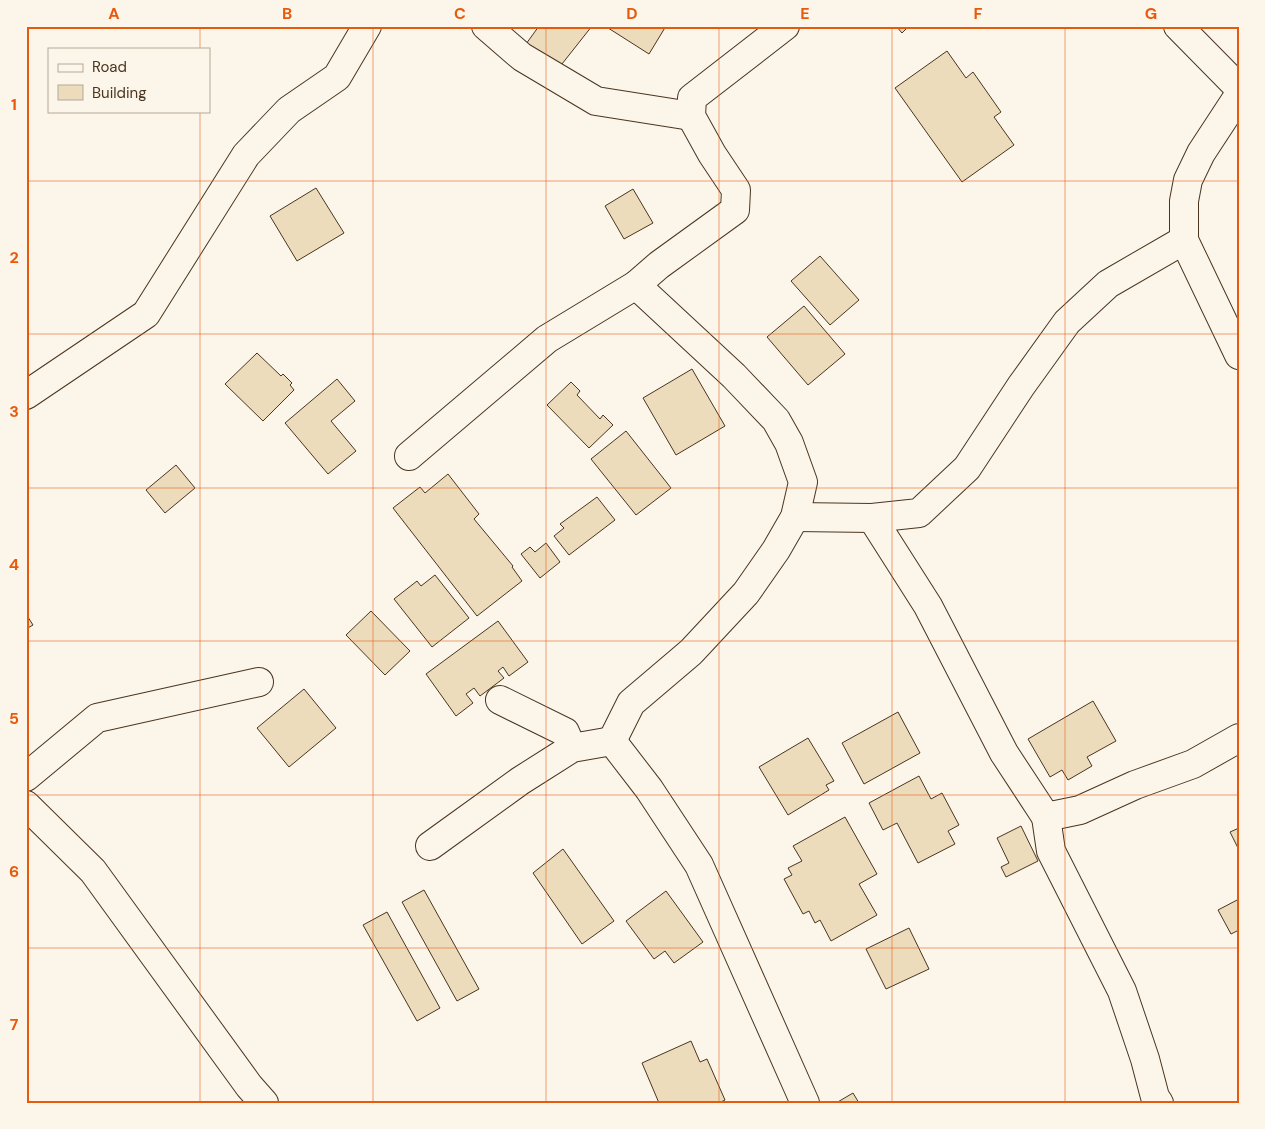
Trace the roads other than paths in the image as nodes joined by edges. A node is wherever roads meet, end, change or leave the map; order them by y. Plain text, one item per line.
1 (366, 26) edge
2 (486, 26) edge
3 (785, 26) edge
4 (1178, 26) edge
5 (1239, 88) edge
6 (1239, 95) edge
7 (691, 116) junction
8 (1184, 240) junction
9 (636, 285) junction
10 (1239, 355) edge
11 (26, 395) edge
12 (409, 456) dead end
13 (795, 517) junction
14 (872, 518) junction
15 (259, 682) dead end
16 (500, 700) dead end
17 (1239, 738) edge
18 (612, 742) junction
19 (572, 748) junction
20 (26, 777) edge
21 (26, 805) edge
22 (1046, 817) junction
23 (430, 846) dead end
24 (264, 1103) edge
25 (805, 1103) edge
26 (1159, 1103) edge

1 - 11 street
2 - 7 street
3 - 7 street
4 - 5 street
6 - 8 street
7 - 9 street
8 - 10 street
8 - 14 street
9 - 12 street
9 - 13 street
13 - 14 street
13 - 18 street
14 - 22 street
15 - 20 street
16 - 19 street
17 - 22 street
18 - 19 street
18 - 25 street
19 - 23 street
21 - 24 street
22 - 26 street

